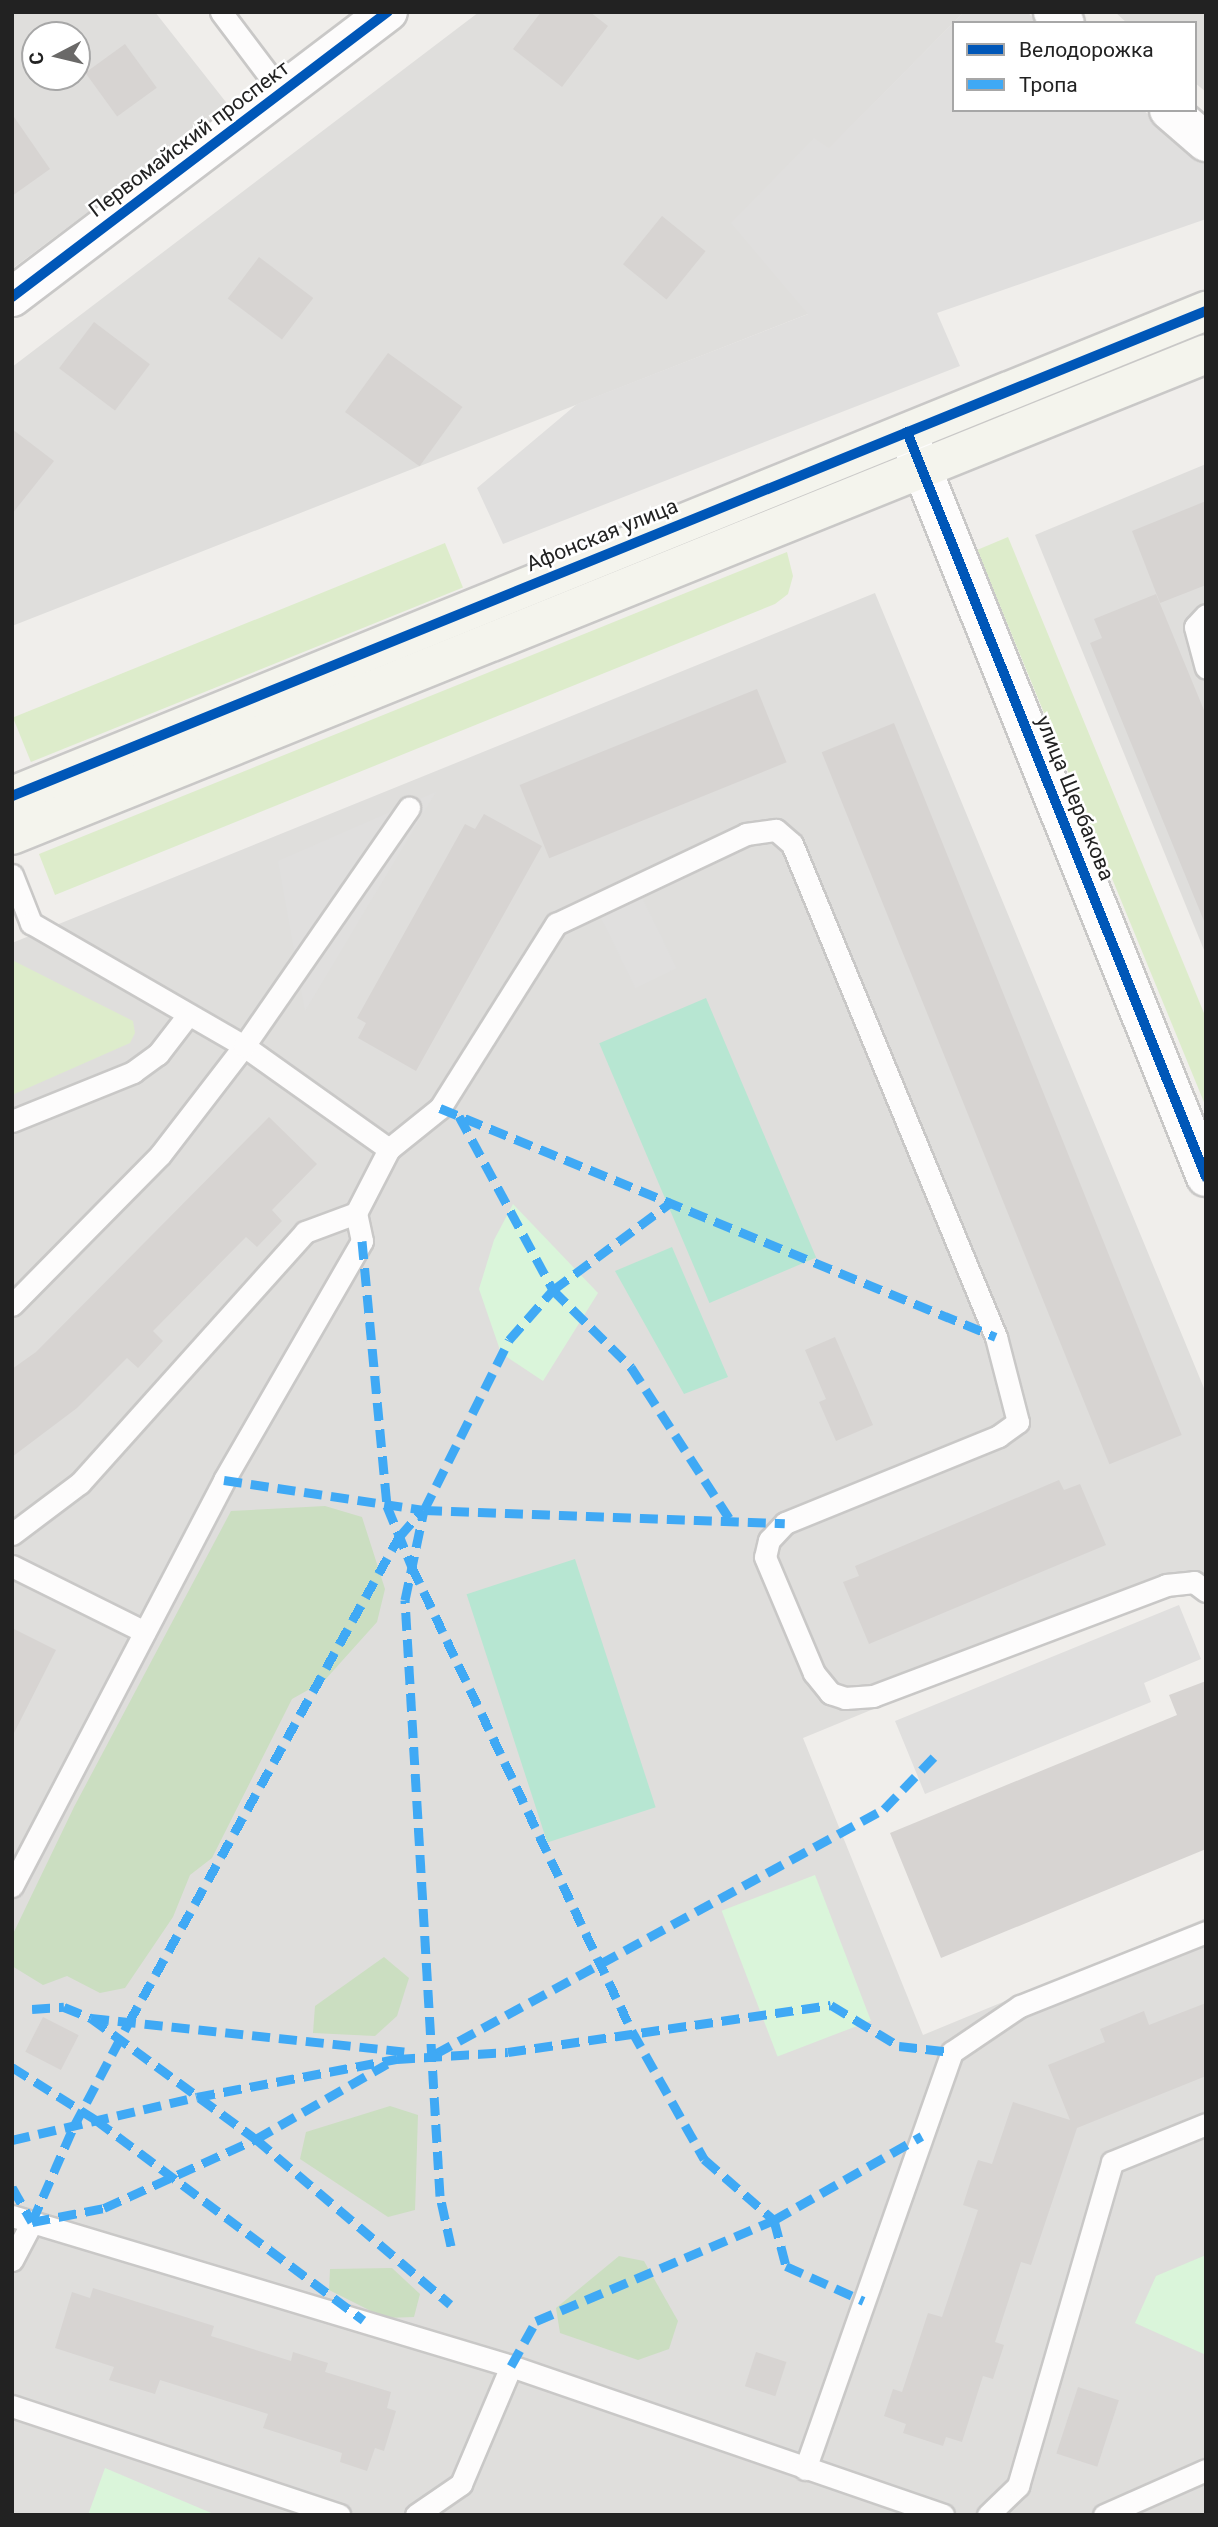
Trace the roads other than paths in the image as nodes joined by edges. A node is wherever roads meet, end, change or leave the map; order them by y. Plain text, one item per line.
1 (221, 12) edge
2 (388, 12) edge
3 (282, 93) junction
4 (1171, 112) edge
5 (1206, 142) edge
6 (12, 297) edge
7 (1206, 311) edge
8 (1206, 354) edge
9 (907, 432) junction
10 (922, 468) junction
11 (1206, 615) edge
12 (1206, 668) edge
13 (12, 796) edge
14 (409, 808) dead end
15 (12, 835) edge
16 (12, 875) edge
17 (188, 1015) junction
18 (244, 1046) junction
19 (12, 1121) edge
20 (389, 1149) junction
21 (1206, 1177) edge
22 (356, 1213) junction
23 (12, 1306) edge
24 (12, 1534) edge
25 (12, 1566) edge
26 (1206, 1591) edge
27 (145, 1632) junction
28 (12, 1886) edge
29 (1206, 1931) edge
30 (1206, 2124) edge
31 (22, 2219) edge
32 (12, 2260) edge
33 (511, 2366) junction
34 (12, 2406) edge
35 (805, 2469) junction
36 (1206, 2470) edge
37 (338, 2515) edge
38 (416, 2515) edge
39 (943, 2515) edge
40 (988, 2515) edge
41 (1104, 2515) edge

1 - 3 lane
2 - 3 street, Первомайский проспект
3 - 6 street, Первомайский проспект
4 - 5 street
7 - 9 street, Афонская улица
8 - 10 street
9 - 10 street, улица Щербакова
9 - 13 street, Афонская улица
10 - 15 street
10 - 21 street, улица Щербакова
11 - 12 lane
14 - 18 lane
16 - 17 lane
17 - 18 lane
17 - 19 lane
18 - 20 lane
18 - 23 lane
20 - 22 lane
20 - 26 lane
22 - 24 lane
22 - 27 lane
25 - 27 lane
27 - 28 lane
29 - 35 lane
30 - 40 lane
31 - 32 lane
31 - 33 lane
33 - 35 lane
33 - 38 lane
34 - 37 lane
35 - 39 lane
36 - 41 lane

